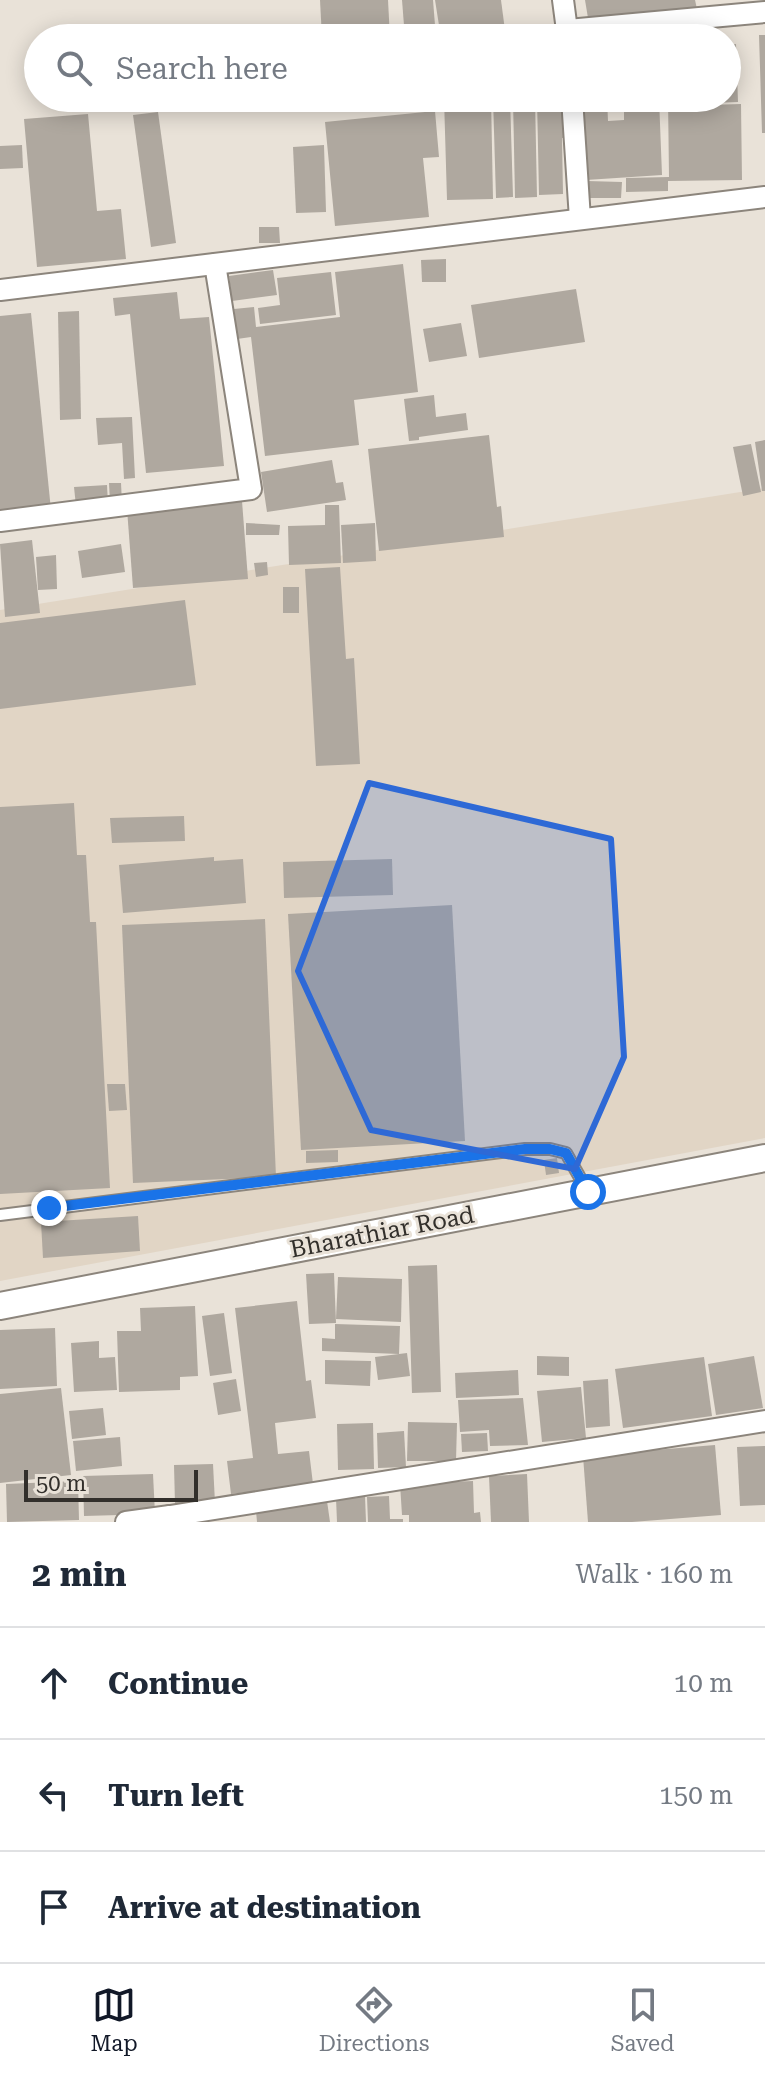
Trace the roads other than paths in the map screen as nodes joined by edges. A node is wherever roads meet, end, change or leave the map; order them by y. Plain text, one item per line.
1 (563, 0) edge
2 (765, 12) edge
3 (567, 24) edge
4 (658, 24) edge
5 (573, 112) edge
6 (765, 197) edge
7 (580, 219) junction
8 (215, 264) junction
9 (0, 290) edge
10 (0, 521) edge
11 (765, 1158) edge
12 (588, 1192) junction
13 (0, 1215) edge
14 (0, 1306) edge
15 (765, 1421) edge
16 (170, 1519) edge
17 (126, 1522) edge

1 - 3 street
2 - 4 street
5 - 7 street
6 - 7 street
7 - 8 street
8 - 9 street
8 - 10 street
11 - 12 street, Bharathiar Road
12 - 13 lane
12 - 14 street, Bharathiar Road
15 - 16 street
16 - 17 street

